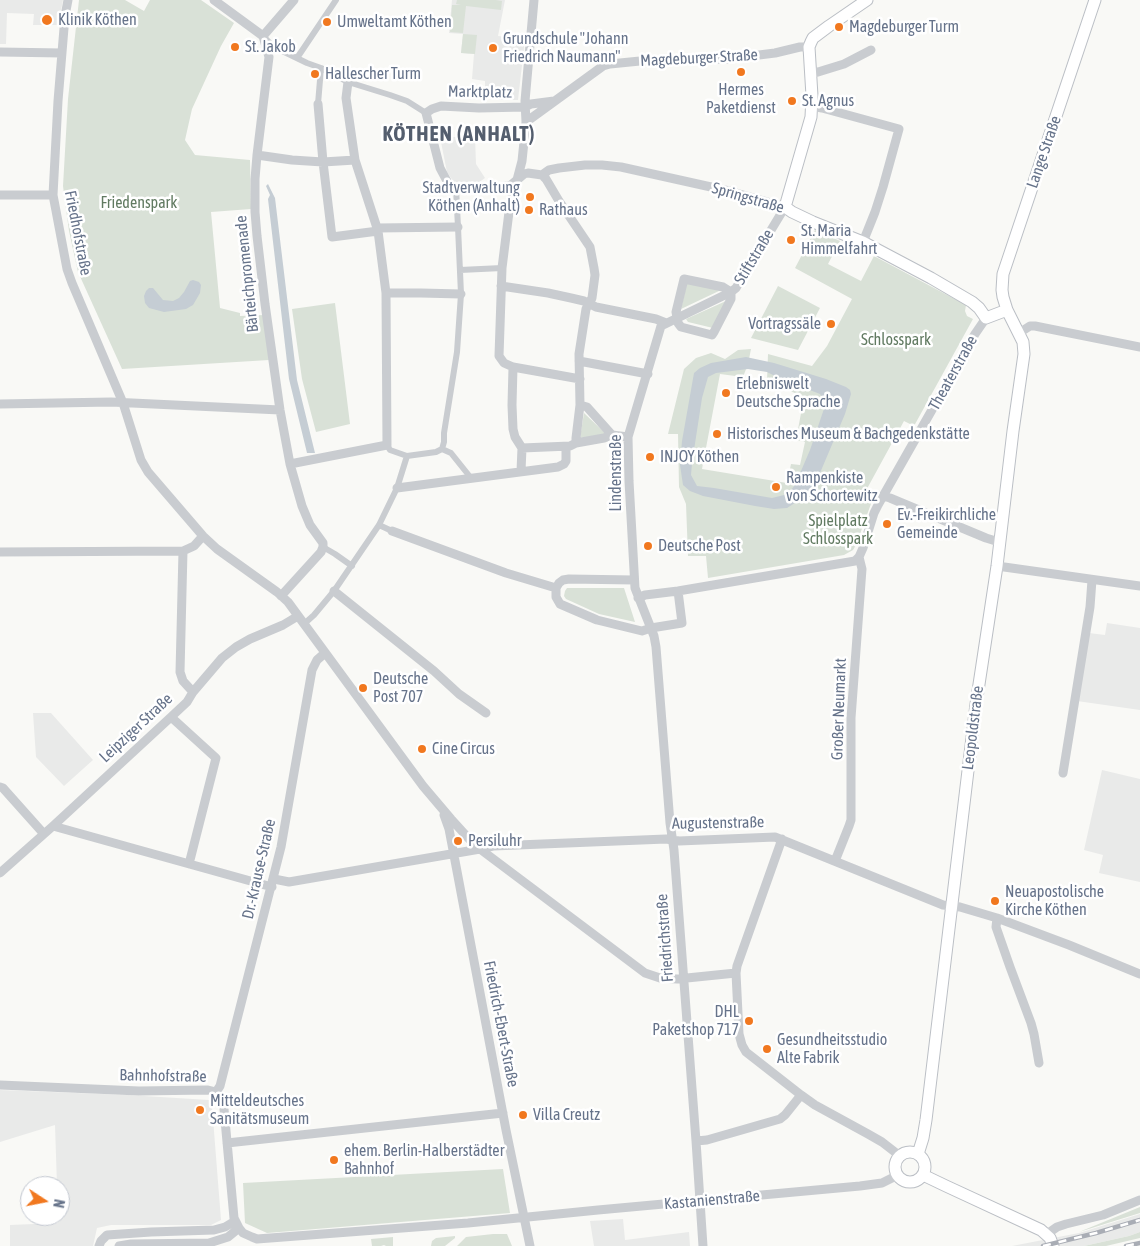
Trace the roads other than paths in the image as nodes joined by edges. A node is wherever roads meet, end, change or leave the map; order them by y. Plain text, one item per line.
1 (68, 0) edge
2 (214, 0) edge
3 (294, 0) edge
4 (336, 0) edge
5 (534, 0) edge
6 (867, 0) edge
7 (1095, 0) edge
8 (854, 4) edge
9 (264, 36) junction
10 (809, 47) junction
11 (871, 50) dead end
12 (0, 52) edge
13 (62, 53) junction
14 (297, 58) junction
15 (321, 68) junction
16 (810, 73) junction
17 (348, 82) junction
18 (554, 101) junction
19 (318, 104) joint
20 (812, 106) junction
21 (524, 107) junction
22 (426, 113) junction
23 (526, 122) junction
24 (257, 155) junction
25 (355, 160) junction
26 (323, 162) junction
27 (542, 175) junction
28 (517, 180) junction
29 (456, 188) junction
30 (0, 195) edge
31 (53, 195) junction
32 (785, 206) junction
33 (458, 227) junction
34 (377, 229) junction
35 (863, 242) junction
36 (502, 268) junction
37 (460, 270) junction
38 (501, 286) junction
39 (731, 292) junction
40 (386, 293) junction
41 (460, 294) junction
42 (589, 303) junction
43 (1006, 308) junction
44 (677, 318) junction
45 (986, 318) junction
46 (666, 323) junction
47 (1019, 333) junction
48 (1140, 347) edge
49 (579, 361) junction
50 (513, 367) junction
51 (648, 374) junction
52 (580, 379) junction
53 (123, 403) junction
54 (0, 404) edge
55 (580, 405) junction
56 (280, 410) junction
57 (612, 435) junction
58 (628, 437) junction
59 (576, 443) junction
60 (387, 445) junction
61 (566, 446) junction
62 (441, 448) junction
63 (522, 448) junction
64 (407, 456) junction
65 (290, 464) junction
66 (521, 471) junction
67 (471, 478) junction
68 (397, 488) junction
69 (883, 496) junction
70 (379, 525) junction
71 (392, 531) joint
72 (203, 536) junction
73 (1000, 542) junction
74 (323, 548) junction
75 (183, 551) junction
76 (0, 552) edge
77 (859, 557) junction
78 (352, 566) junction
79 (997, 566) junction
80 (634, 580) junction
81 (1092, 580) junction
82 (1140, 586) edge
83 (556, 588) junction
84 (334, 590) junction
85 (678, 591) junction
86 (281, 596) junction
87 (638, 598) junction
88 (301, 620) junction
89 (651, 628) junction
90 (325, 653) junction
91 (193, 692) junction
92 (486, 713) dead end
93 (171, 717) junction
94 (1063, 773) dead end
95 (0, 788) edge
96 (441, 808) junction
97 (52, 826) junction
98 (44, 834) junction
99 (782, 839) junction
100 (672, 840) junction
101 (480, 849) junction
102 (454, 854) junction
103 (835, 861) junction
104 (189, 864) junction
105 (0, 873) edge
106 (273, 883) junction
107 (952, 906) junction
108 (997, 918) junction
109 (736, 974) junction
110 (1140, 974) edge
111 (684, 979) junction
112 (1039, 1063) dead end
113 (0, 1085) edge
114 (216, 1092) junction
115 (801, 1095) junction
116 (503, 1113) junction
117 (696, 1141) junction
118 (227, 1143) junction
119 (918, 1154) junction
120 (900, 1156) junction
121 (898, 1175) junction
122 (923, 1175) junction
123 (1140, 1200) edge
124 (700, 1201) junction
125 (524, 1217) junction
126 (237, 1224) junction
127 (1047, 1234) junction
128 (99, 1246) edge
129 (119, 1246) edge
130 (530, 1246) edge
131 (703, 1246) edge
132 (1053, 1246) edge

1 - 13 street, Friedhofstraße
2 - 9 street
3 - 9 street
4 - 14 street
5 - 21 street
6 - 8 main road
7 - 43 main road, Lange Straße
8 - 10 main road
9 - 14 street
9 - 24 street, Bärteichpromenade
10 - 16 main road, Stiftstraße
10 - 18 street, Magdeburger Straße
11 - 16 street
12 - 13 street
13 - 31 street, Friedhofstraße
14 - 15 street
15 - 17 street
15 - 19 street
16 - 20 main road, Stiftstraße
17 - 22 street
17 - 25 street
18 - 21 street, Magdeburger Straße
18 - 23 street, Magdeburger Straße
19 - 26 street
20 - 32 main road, Stiftstraße
20 - 35 street
21 - 22 street, Marktplatz
21 - 23 street, Marktplatz
22 - 29 street, Marktplatz
23 - 28 street, Marktplatz
24 - 26 street
24 - 56 street, Bärteichpromenade
25 - 26 street
25 - 34 street
26 - 34 street
27 - 28 street, Springstraße
27 - 32 street, Springstraße
27 - 42 street
28 - 29 street
28 - 36 street, Marktplatz
29 - 33 street
30 - 31 street
31 - 53 street, Friedhofstraße
32 - 35 main road, Springstraße
32 - 39 street, Stiftstraße
33 - 34 street
33 - 37 street
34 - 40 street
35 - 45 main road, Springstraße
36 - 37 street
36 - 38 street, Marktplatz
37 - 41 street
38 - 42 street
38 - 50 street, Marktplatz
39 - 44 street
39 - 44 street
39 - 44 street
40 - 41 street
40 - 60 street
41 - 62 street
42 - 46 street
42 - 49 street
43 - 45 main road, Theaterstraße
43 - 47 main road, Leopoldstraße
44 - 46 street
45 - 69 street, Theaterstraße
46 - 51 street, Lindenstraße
47 - 48 street
47 - 73 main road, Leopoldstraße
49 - 51 street
49 - 52 street
50 - 52 street
50 - 63 street
51 - 58 street, Lindenstraße
52 - 55 street
53 - 54 street
53 - 56 street
53 - 72 street, Friedhofstraße
55 - 57 street
55 - 59 street
56 - 65 street, Bärteichpromenade
57 - 58 street
57 - 59 street
58 - 80 street, Lindenstraße
59 - 61 street
60 - 64 street
60 - 65 street
61 - 63 street
61 - 66 street
62 - 64 street
62 - 67 street
63 - 66 street
64 - 68 street
65 - 74 street, Bärteichpromenade
66 - 67 street
67 - 68 street
68 - 70 street
69 - 73 street
69 - 77 street, Theaterstraße
70 - 71 street
70 - 78 street
71 - 83 street
72 - 75 street
72 - 86 street, Friedhofstraße
73 - 79 main road, Leopoldstraße
74 - 78 street
74 - 86 street
75 - 76 street
75 - 91 street
77 - 85 street
77 - 103 street, Großer Neumarkt
78 - 84 street
79 - 81 street
79 - 107 main road, Leopoldstraße
80 - 83 street
80 - 87 street, Lindenstraße
81 - 82 street
81 - 94 street
83 - 89 street
84 - 88 street
84 - 92 street
85 - 87 street
85 - 89 street
86 - 88 street, Friedhofstraße
87 - 89 street, Lindenstraße
88 - 90 street, Friedhofstraße
88 - 91 street, Leipziger Straße
89 - 100 street, Friedrichstraße
90 - 96 street, Friedhofstraße
90 - 106 street, Dr.-Krause-Straße
91 - 93 street, Leipziger Straße
93 - 97 street, Leipziger Straße
93 - 104 street
95 - 98 street
96 - 101 street
96 - 102 street, Friedrich-Ebert-Straße
97 - 98 street, Leipziger Straße
97 - 104 street, Augustenstraße
98 - 105 street, Leipziger Straße
99 - 100 street, Augustenstraße
99 - 103 street, Augustenstraße
99 - 109 street
100 - 101 street, Augustenstraße
100 - 111 street, Friedrichstraße
101 - 102 street, Augustenstraße
101 - 111 street
102 - 106 street, Augustenstraße
102 - 116 street, Friedrich-Ebert-Straße
103 - 107 street, Augustenstraße
104 - 106 street, Augustenstraße
106 - 114 street, Dr.-Krause-Straße
107 - 108 street, Augustenstraße
107 - 119 main road, Leopoldstraße
108 - 110 street, Augustenstraße
108 - 112 street
109 - 111 street
109 - 115 street
111 - 117 street, Friedrichstraße
113 - 114 street, Bahnhofstraße
114 - 118 street, Bahnhofstraße
115 - 117 street
115 - 120 street
116 - 118 street
116 - 125 street, Friedrich-Ebert-Straße
117 - 124 street, Friedrichstraße
118 - 126 street, Bahnhofstraße
119 - 120 main road
119 - 122 main road
120 - 121 main road
121 - 122 main road
121 - 124 street, Kastanienstraße
122 - 127 main road
123 - 127 street
124 - 125 street, Kastanienstraße
124 - 131 street, Friedrichstraße
125 - 126 street, Kastanienstraße
125 - 130 street, Friedrich-Ebert-Straße
126 - 128 street
126 - 129 street
127 - 132 main road

